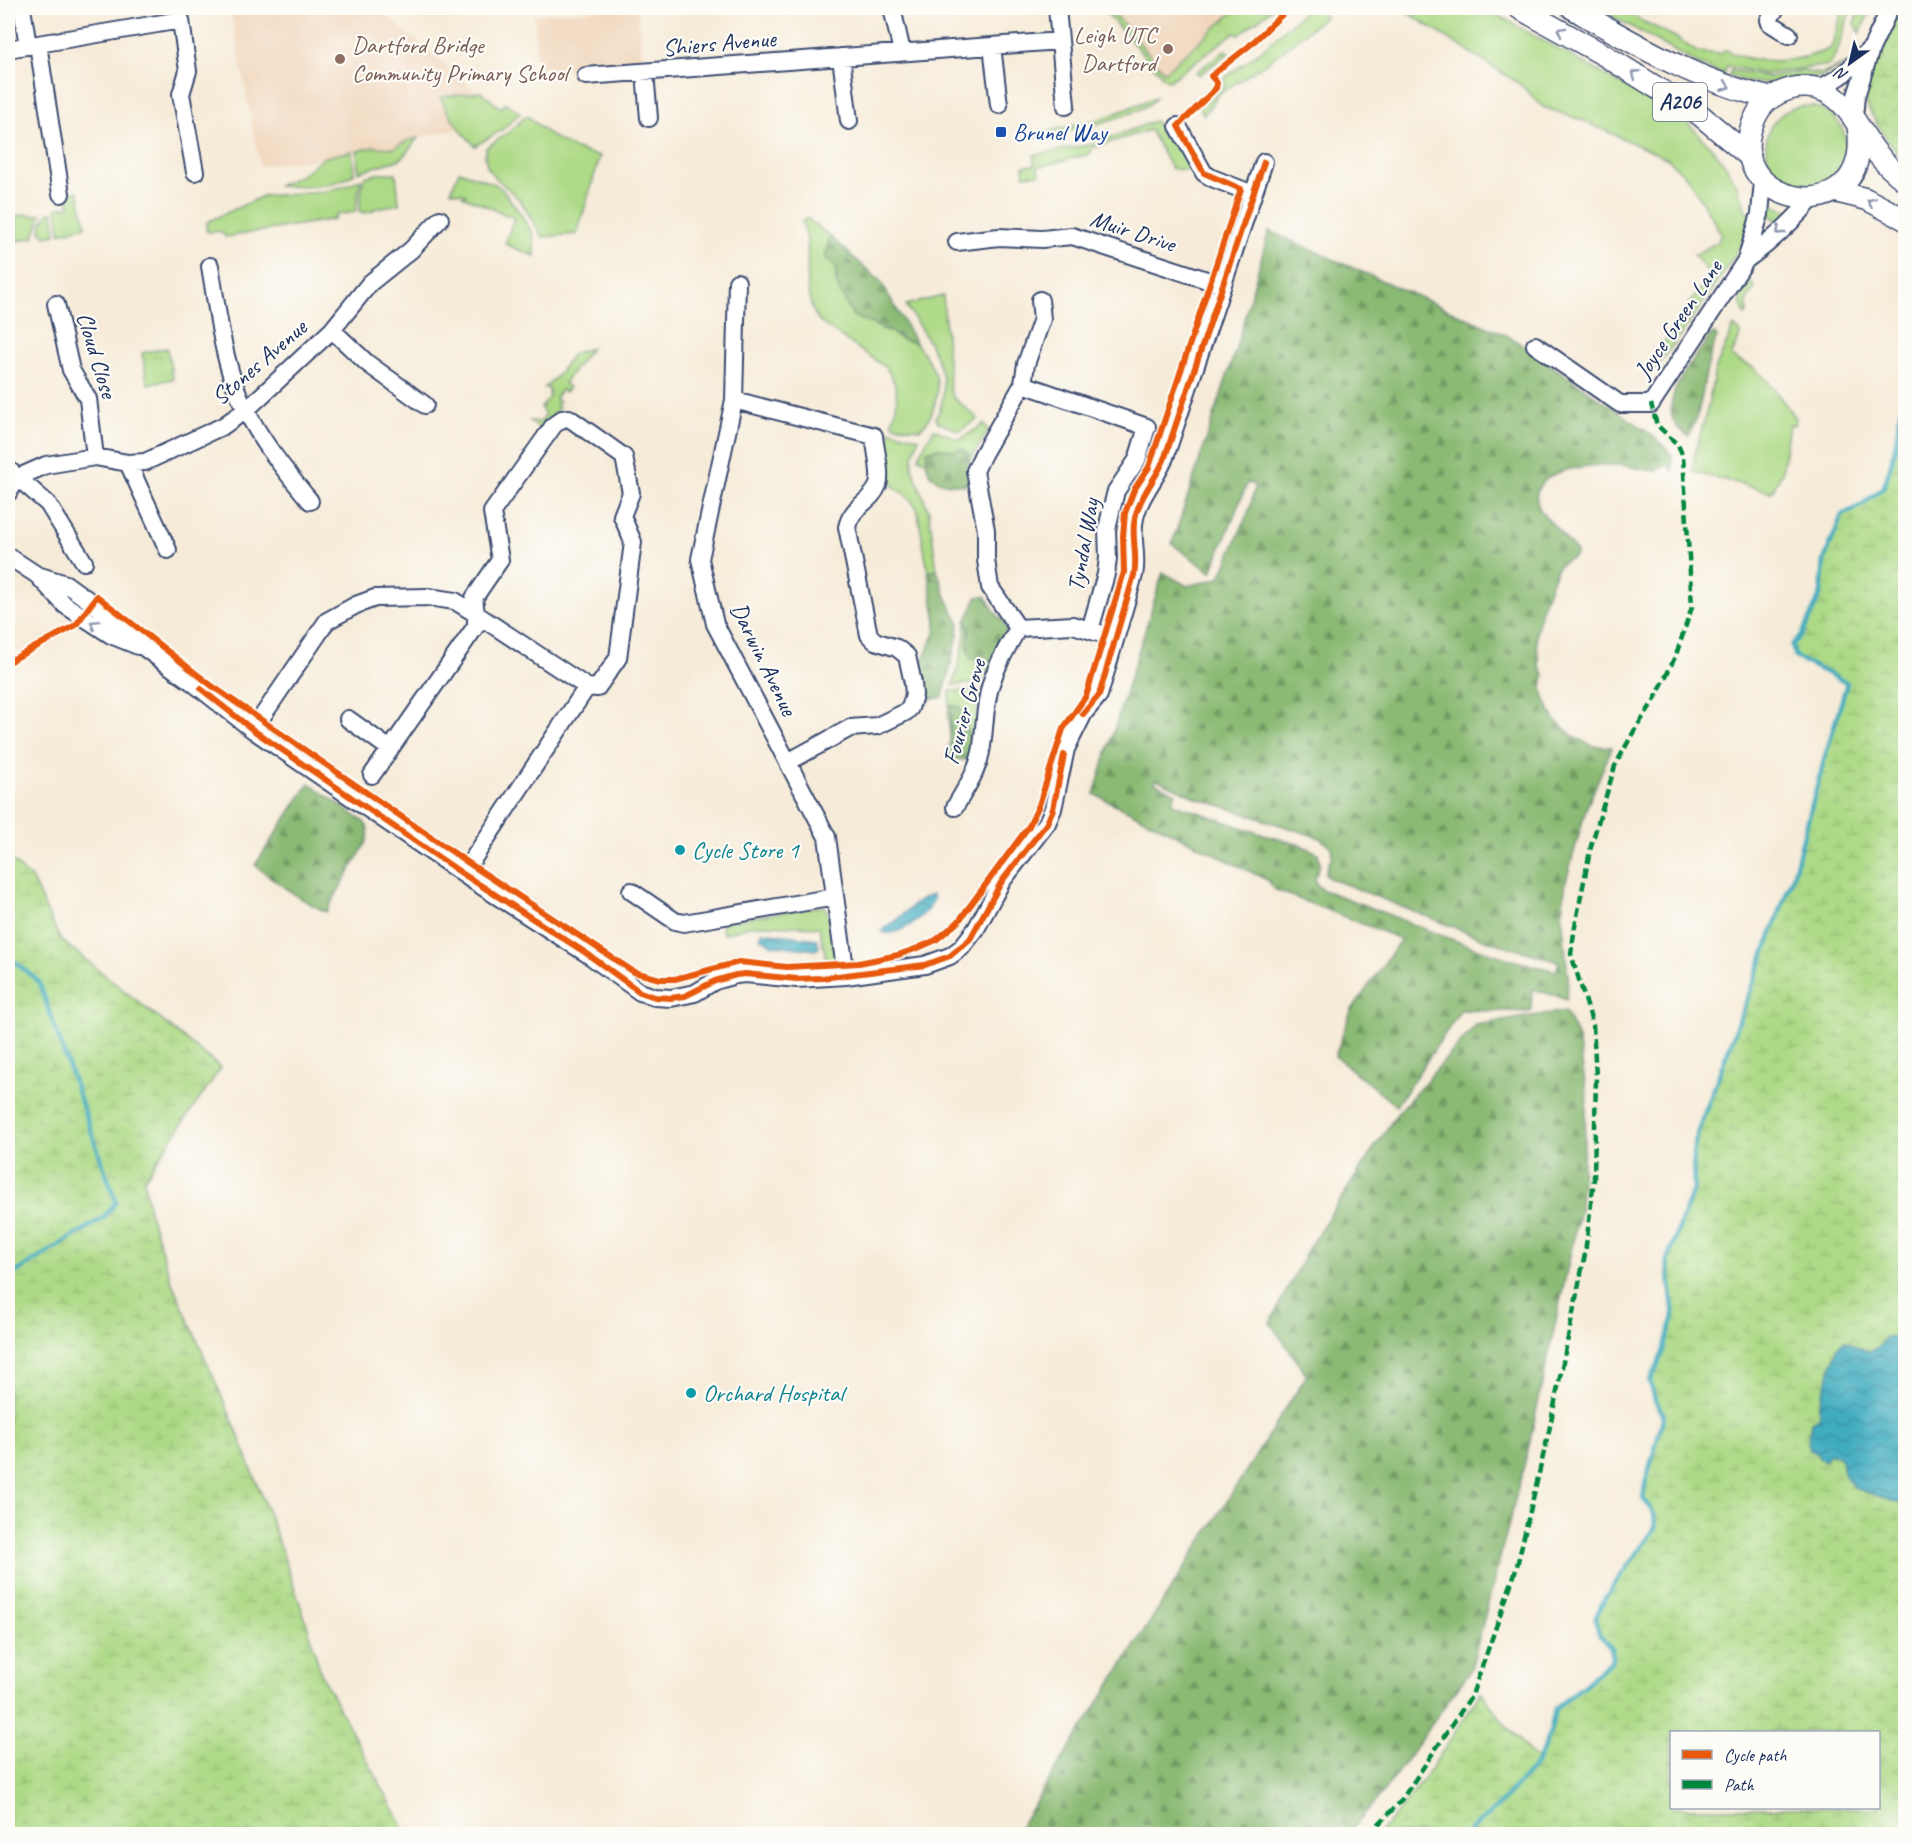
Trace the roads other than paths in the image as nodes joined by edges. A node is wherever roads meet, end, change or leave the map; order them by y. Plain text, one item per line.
1 (22, 8) edge
2 (891, 8) edge
3 (1057, 8) edge
4 (1519, 8) edge
5 (1572, 8) edge
6 (1776, 8) edge
7 (1890, 8) edge
8 (1789, 35) dead end
9 (1060, 41) junction
10 (33, 45) junction
11 (992, 46) junction
12 (8, 49) edge
13 (1871, 49) junction
14 (902, 52) junction
15 (841, 57) junction
16 (645, 73) junction
17 (586, 76) dead end
18 (1819, 89) junction
19 (1771, 98) junction
20 (999, 105) dead end
21 (1066, 106) dead end
22 (649, 118) dead end
23 (849, 121) dead end
24 (1856, 121) junction
25 (1178, 126) dead end
26 (1750, 157) junction
27 (1264, 162) dead end
28 (195, 172) dead end
29 (1763, 180) junction
30 (1905, 181) edge
31 (1834, 191) junction
32 (61, 194) dead end
33 (1253, 194) junction
34 (1812, 199) junction
35 (440, 219) dead end
36 (1905, 220) edge
37 (957, 242) dead end
38 (1746, 260) junction
39 (210, 266) dead end
40 (737, 282) dead end
41 (1222, 285) junction
42 (1041, 300) dead end
43 (56, 304) dead end
44 (332, 330) junction
45 (1535, 345) dead end
46 (1023, 384) junction
47 (734, 400) junction
48 (425, 405) dead end
49 (246, 410) junction
50 (95, 457) junction
51 (128, 464) junction
52 (13, 473) edge
53 (8, 493) edge
54 (310, 501) dead end
55 (168, 550) dead end
56 (8, 556) edge
57 (84, 562) dead end
58 (476, 614) junction
59 (1018, 628) junction
60 (1089, 630) junction
61 (1115, 638) junction
62 (587, 687) junction
63 (348, 719) dead end
64 (253, 730) junction
65 (390, 749) junction
66 (788, 762) junction
67 (372, 775) dead end
68 (955, 807) dead end
69 (463, 874) junction
70 (631, 891) dead end
71 (835, 897) junction
72 (846, 976) junction

1 - 10 street
2 - 14 street
3 - 9 street
26 -> 4 main road, A206
5 -> 19 main road, A206
6 - 8 street
7 - 13 street
9 - 11 street, Shiers Avenue
9 - 21 street
10 - 12 street
10 - 28 street
10 - 32 street
11 - 14 street, Shiers Avenue
11 - 20 street
13 - 18 street
13 - 24 street
14 - 15 street, Shiers Avenue
15 - 16 street, Shiers Avenue
15 - 23 street
16 - 17 street
16 - 22 street, Shiers Avenue
18 - 19 main road
18 - 24 main road
19 - 26 main road
24 - 30 main road
24 - 31 main road
25 - 33 street
26 - 29 main road
27 - 33 street
29 - 34 main road
29 - 38 street, Joyce Green Lane
31 - 34 main road
36 -> 31 main road
33 - 41 street
34 -> 38 street, Joyce Green Lane
35 - 44 street, Stones Avenue
37 - 41 street, Muir Drive
38 - 45 street, Joyce Green Lane
39 - 49 street
40 - 47 street, Darwin Avenue
41 - 61 street
42 - 46 street
43 - 50 street, Cloud Close
44 - 48 street
44 - 49 street, Stones Avenue
46 - 59 street
46 - 60 street, Tyndal Way
47 - 66 street, Darwin Avenue
47 - 66 street
49 - 51 street, Stones Avenue
49 - 54 street
50 - 51 street, Stones Avenue
50 - 52 street, Stones Avenue
51 - 55 street
52 - 53 street
52 - 57 street
56 - 64 street
58 - 62 street
58 - 62 street
58 - 64 street
58 - 65 street
59 - 60 street
59 - 68 street, Fourier Grove
60 - 61 street
61 - 72 street
62 - 69 street
63 - 65 street
64 - 69 street
65 - 67 street
66 - 71 street, Darwin Avenue
69 - 72 street
70 - 71 street
71 - 72 street, Darwin Avenue

